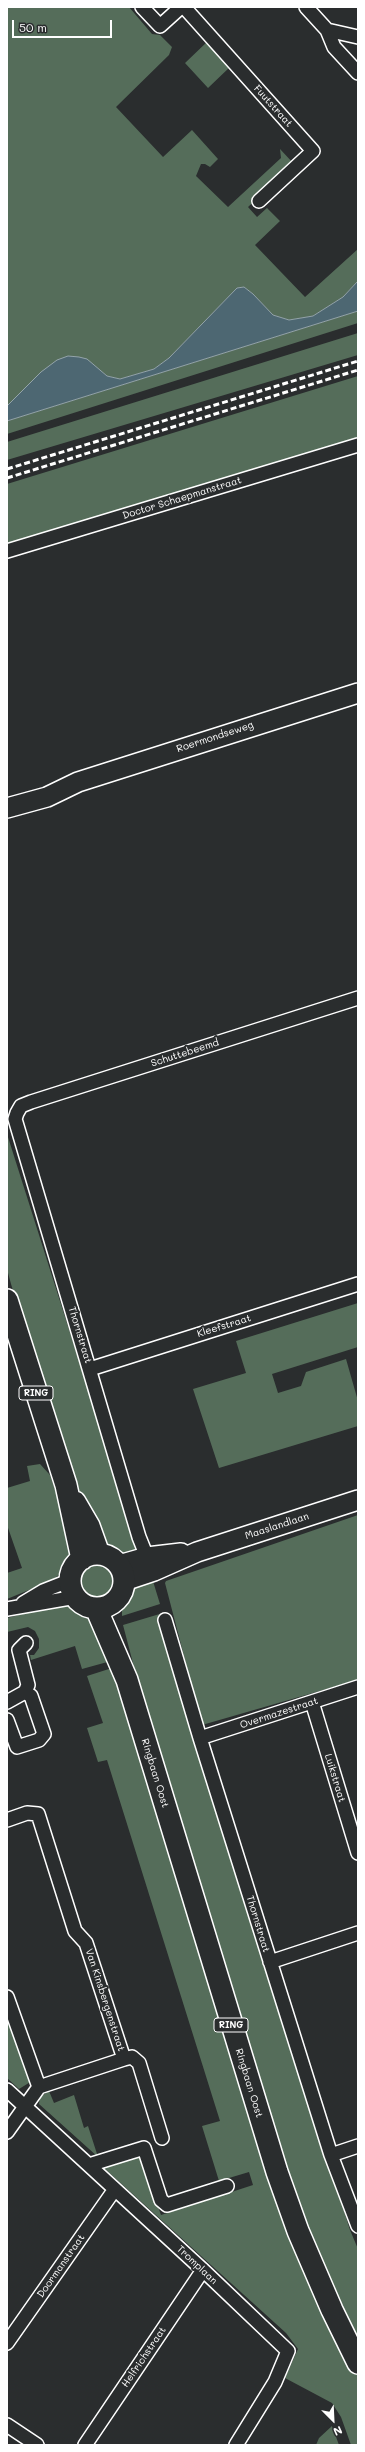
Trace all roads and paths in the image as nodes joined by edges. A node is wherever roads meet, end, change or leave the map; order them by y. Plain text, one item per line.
1 (142, 7) edge
2 (183, 7) edge
3 (306, 7) edge
4 (327, 30) junction
5 (358, 37) edge
6 (358, 73) edge
7 (259, 201) dead end
8 (358, 445) edge
9 (7, 551) edge
10 (358, 693) edge
11 (73, 783) junction
12 (7, 794) edge
13 (7, 808) edge
14 (358, 998) edge
15 (17, 1113) joint
16 (358, 1284) edge
17 (7, 1300) edge
18 (90, 1369) junction
19 (358, 1500) edge
20 (197, 1552) junction
21 (90, 1557) junction
22 (148, 1557) junction
23 (122, 1573) junction
24 (73, 1588) junction
25 (105, 1605) junction
26 (11, 1608) edge
27 (165, 1620) dead end
28 (26, 1643) dead end
29 (358, 1688) edge
30 (25, 1692) junction
31 (7, 1702) edge
32 (312, 1702) junction
33 (7, 1720) edge
34 (200, 1738) junction
35 (7, 1820) edge
36 (358, 1853) edge
37 (358, 1933) edge
38 (270, 1962) junction
39 (7, 1997) edge
40 (124, 2059) junction
41 (39, 2086) junction
42 (7, 2090) edge
43 (25, 2107) junction
44 (7, 2132) edge
45 (162, 2138) dead end
46 (358, 2146) edge
47 (331, 2155) junction
48 (89, 2165) junction
49 (227, 2186) dead end
50 (115, 2189) junction
51 (358, 2226) edge
52 (203, 2270) junction
53 (7, 2343) edge
54 (358, 2362) edge
55 (7, 2425) edge
56 (37, 2445) edge
57 (86, 2445) edge
58 (236, 2445) edge

1 - 2 street, Fuutstraat
2 - 7 street, Fuutstraat
3 - 4 street
4 - 5 street
4 - 6 street
8 - 9 street, Doctor Schaepmanstraat
10 - 11 street, Roermondseweg
11 - 12 street, Roermondseweg
11 - 13 street, Roermondseweg
14 - 15 street, Schuttebeemd
15 - 18 street, Thornstraat
16 - 18 street, Kleefstraat
17 - 21 main road, RING
18 - 22 street, Thornstraat
19 - 20 street, Maaslandlaan
20 - 22 street, Maaslandlaan
20 - 23 street, Maaslandlaan
21 - 23 main road
21 - 24 main road
22 - 23 street, Maaslandlaan
23 - 25 main road
24 - 25 main road
24 - 26 street
24 - 26 street
25 - 54 main road, Ringbaan Oost / RING
27 - 34 street, Thornstraat
28 - 30 street
29 - 32 street, Overmazestraat
30 - 31 street
30 - 33 street
32 - 34 street, Overmazestraat
32 - 36 street, Luikstraat
34 - 38 street, Thornstraat
35 - 40 street, Van Kinsbergenstraat
37 - 38 street
38 - 47 street, Thornstraat
39 - 41 street
40 - 41 street
40 - 45 street, Van Kinsbergenstraat
41 - 43 street
42 - 43 street, Tromplaan
43 - 44 street
43 - 48 street, Tromplaan
46 - 47 street
47 - 51 street, Thornstraat
48 - 49 street
48 - 50 street, Tromplaan
50 - 52 street, Tromplaan
50 - 53 street, Doormanstraat
52 - 57 street, Helfrichstraat
52 - 58 street, Tromplaan
55 - 56 street

